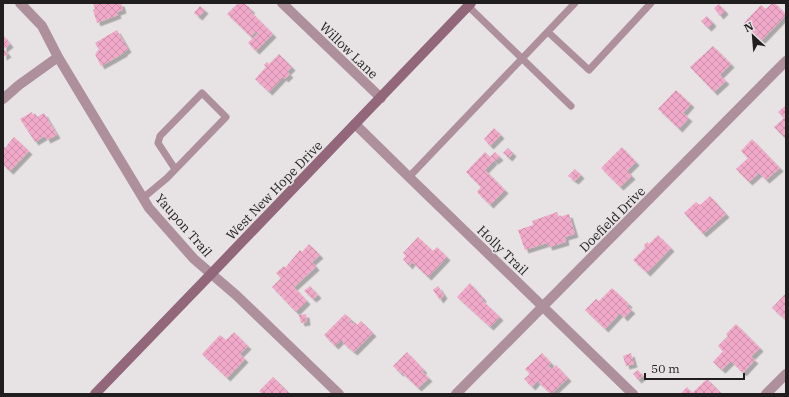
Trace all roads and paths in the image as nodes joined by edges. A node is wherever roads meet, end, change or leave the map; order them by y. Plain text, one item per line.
1 (20, 3) edge
2 (282, 3) edge
3 (574, 3) edge
4 (651, 3) edge
5 (470, 4) edge
6 (548, 32) junction
7 (58, 58) junction
8 (523, 59) junction
9 (786, 61) edge
10 (381, 98) junction
11 (3, 99) edge
12 (570, 106) dead end
13 (355, 124) junction
14 (174, 169) junction
15 (409, 177) junction
16 (143, 198) junction
17 (211, 274) junction
18 (543, 307) junction
19 (786, 374) edge
20 (95, 394) edge
21 (339, 394) edge
22 (456, 394) edge
23 (633, 394) edge
24 (766, 394) edge

1 - 7 street, Yaupon Trail
2 - 10 street, Willow Lane
3 - 6 lane
4 - 6 lane
5 - 8 lane
5 - 10 main road, West New Hope Drive
6 - 8 lane
7 - 11 street
7 - 16 street, Yaupon Trail
8 - 12 lane
8 - 15 lane
9 - 18 street, Doefield Drive
10 - 13 main road, West New Hope Drive
13 - 15 street, Holly Trail
13 - 17 main road, West New Hope Drive
14 - 14 lane
14 - 16 lane
15 - 18 street, Holly Trail
16 - 17 street, Yaupon Trail
17 - 20 main road, West New Hope Drive
17 - 21 street, Yaupon Trail
18 - 22 street, Doefield Drive
18 - 23 street, Holly Trail
19 - 24 street

